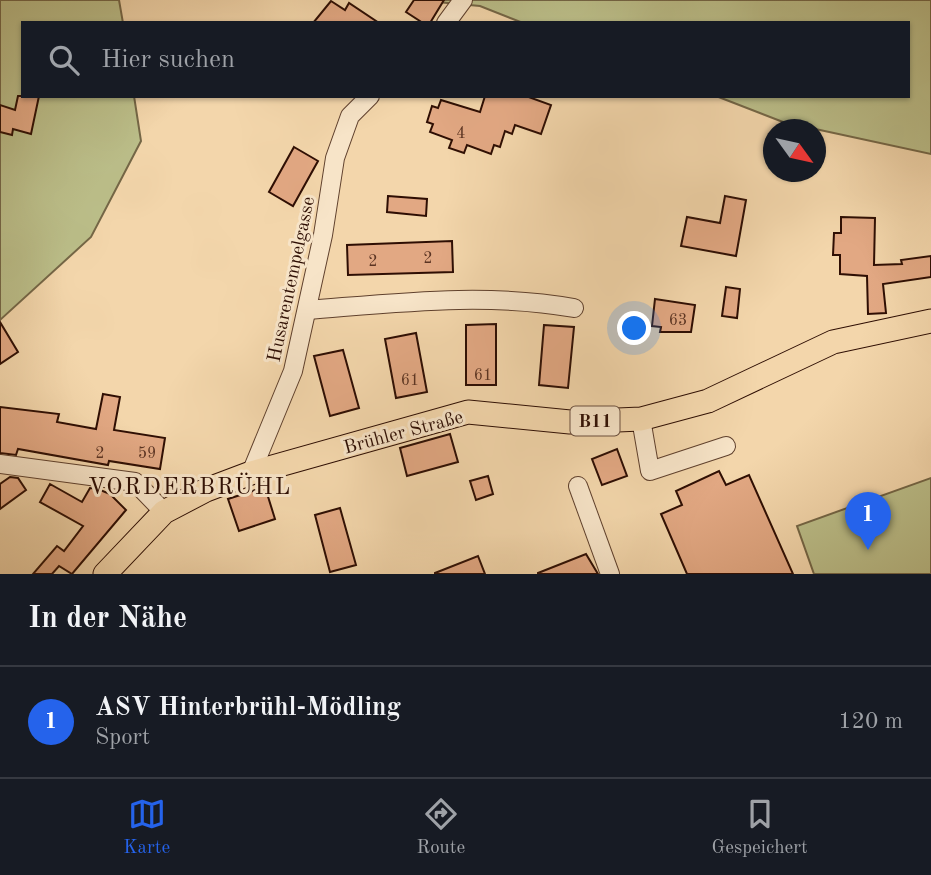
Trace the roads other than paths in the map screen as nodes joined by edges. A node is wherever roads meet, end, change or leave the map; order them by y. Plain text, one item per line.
1 (368, 98) edge
2 (574, 307) dead end
3 (307, 310) junction
4 (931, 321) edge
5 (641, 419) junction
6 (726, 446) dead end
7 (0, 464) edge
8 (251, 473) junction
9 (578, 486) dead end
10 (164, 512) junction
11 (105, 574) edge
12 (611, 574) edge

1 - 3 street, Husarentempelgasse
2 - 3 street
3 - 8 street, Husarentempelgasse
4 - 5 main road, Brühler Straße / B11
5 - 6 street
5 - 8 main road, Brühler Straße / B11
7 - 10 street
8 - 10 main road, Brühler Straße / B11
9 - 12 street
10 - 11 main road, Brühler Straße / B11

